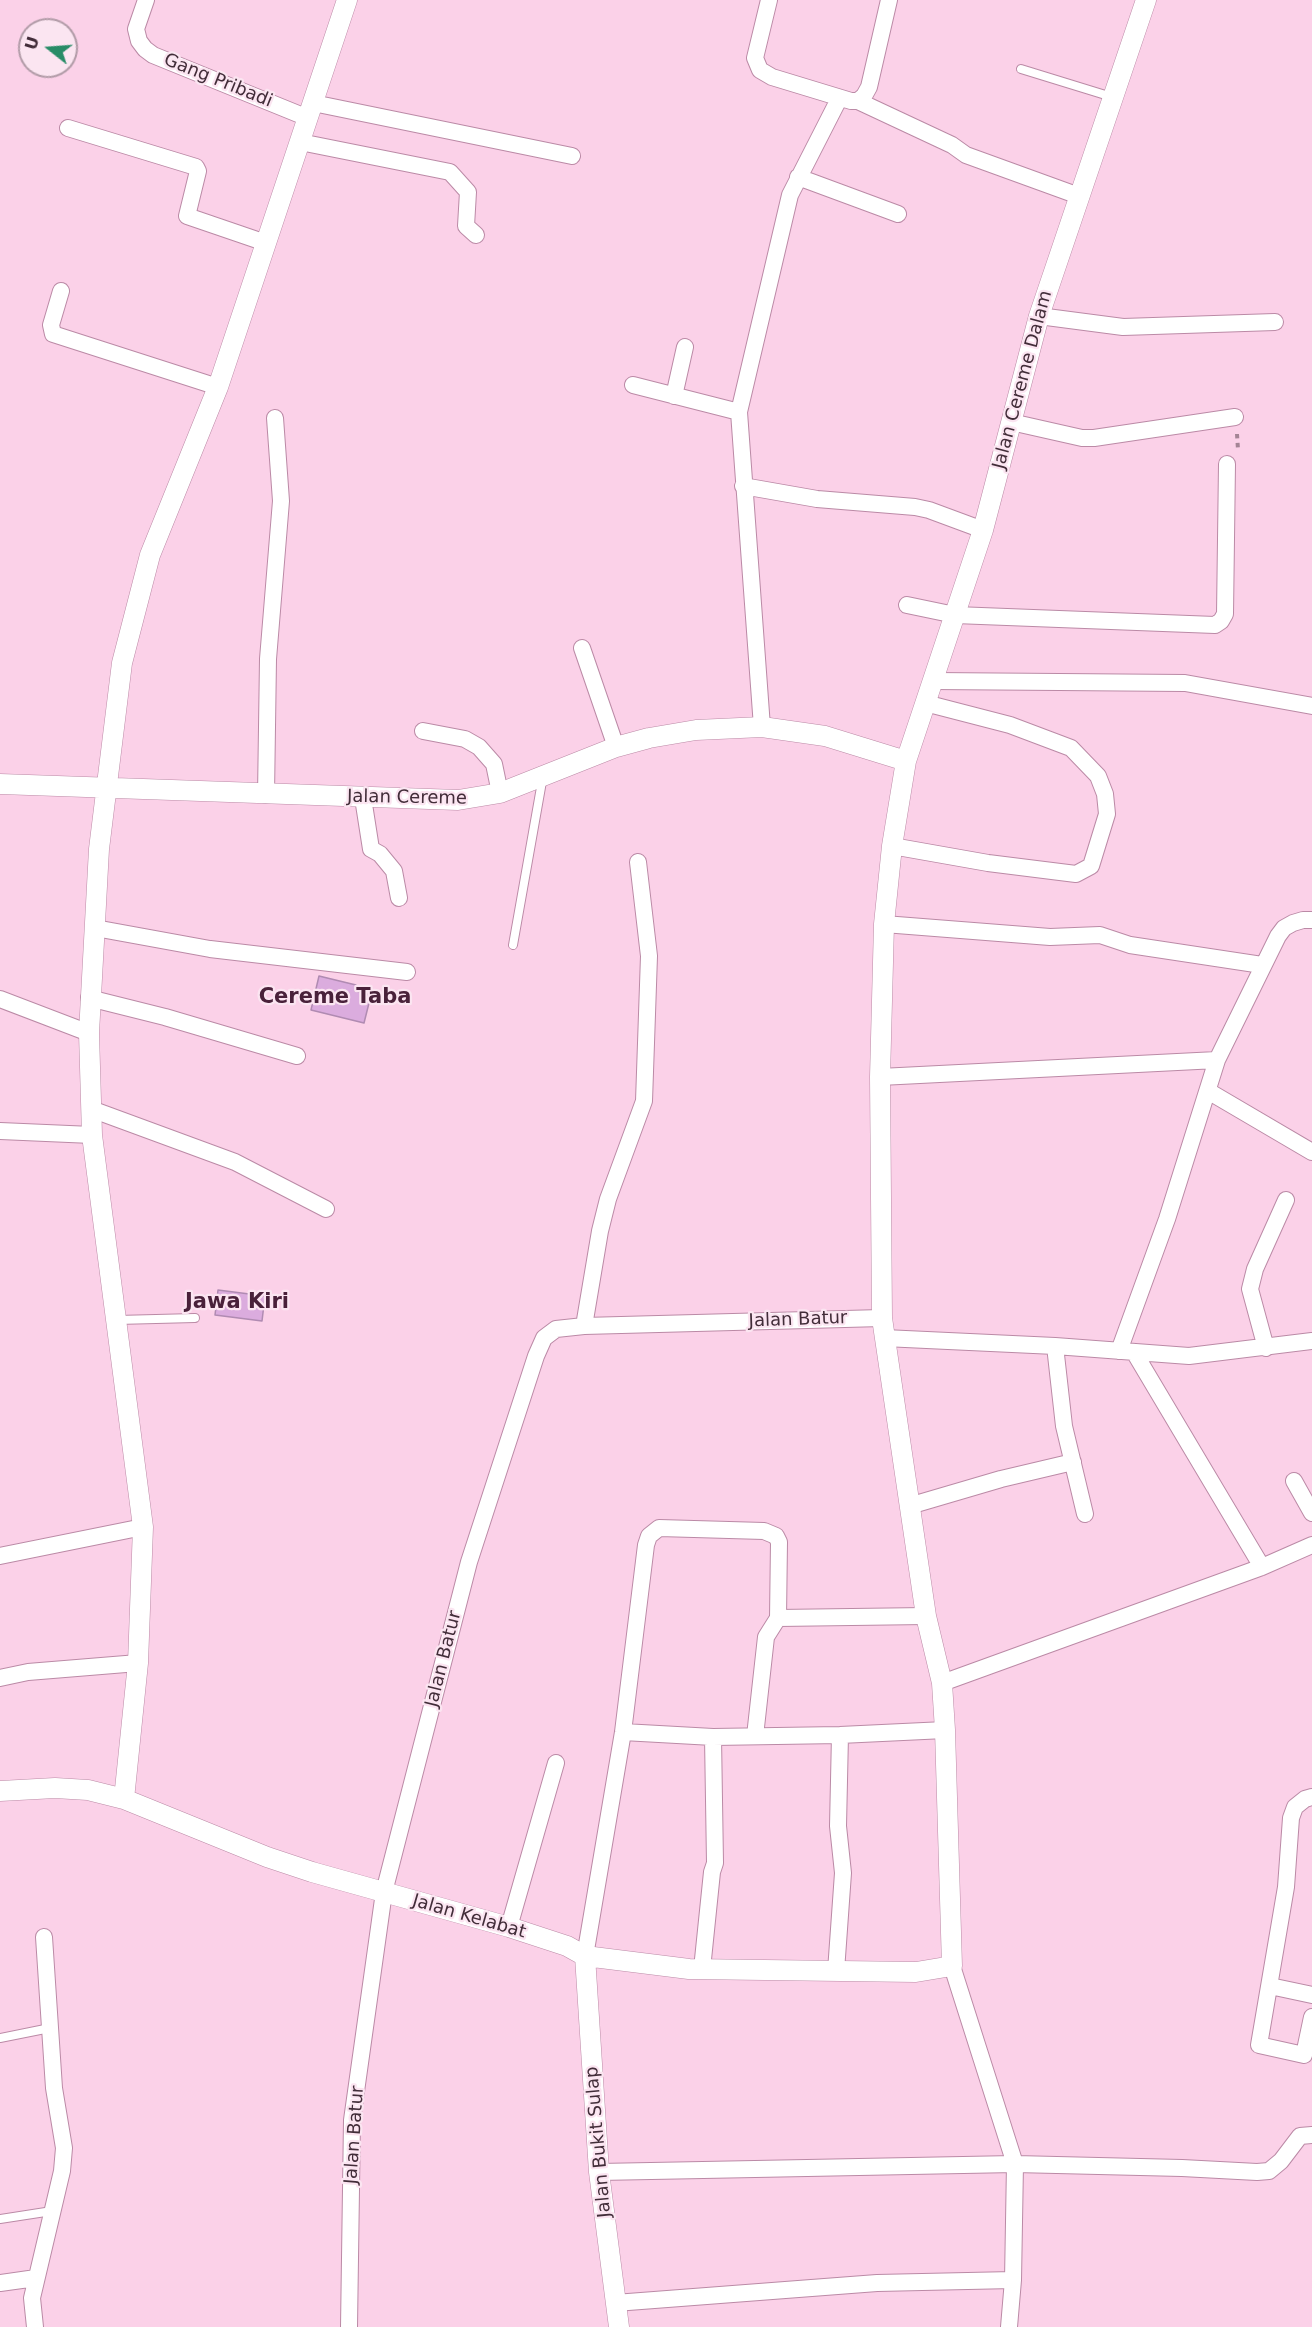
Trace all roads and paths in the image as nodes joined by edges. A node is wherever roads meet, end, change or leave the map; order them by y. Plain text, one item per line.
1 (146, 0) edge
2 (347, 0) edge
3 (769, 0) edge
4 (889, 0) edge
5 (1146, 0) edge
6 (1021, 69) dead end
7 (1113, 97) junction
8 (839, 99) junction
9 (858, 101) junction
10 (310, 110) junction
11 (68, 128) dead end
12 (300, 142) junction
13 (572, 156) dead end
14 (798, 177) junction
15 (1079, 196) junction
16 (898, 214) dead end
17 (476, 236) dead end
18 (266, 243) junction
19 (61, 291) dead end
20 (1039, 316) junction
21 (1275, 322) dead end
22 (685, 347) dead end
23 (633, 385) dead end
24 (218, 387) junction
25 (674, 396) junction
26 (739, 412) junction
27 (1235, 417) joint
28 (275, 418) dead end
29 (1011, 422) junction
30 (1227, 464) joint
31 (743, 486) junction
32 (983, 530) junction
33 (907, 605) dead end
34 (955, 615) junction
35 (582, 648) dead end
36 (933, 681) junction
37 (925, 703) junction
38 (1312, 706) edge
39 (762, 726) junction
40 (423, 731) dead end
41 (616, 747) junction
42 (906, 761) junction
43 (543, 776) junction
44 (0, 784) edge
45 (106, 789) junction
46 (500, 793) junction
47 (266, 795) junction
48 (363, 798) junction
49 (892, 846) junction
50 (638, 862) dead end
51 (399, 898) dead end
52 (1312, 920) edge
53 (884, 924) junction
54 (96, 928) junction
55 (513, 945) dead end
56 (1262, 965) junction
57 (407, 972) dead end
58 (90, 998) junction
59 (0, 999) edge
60 (89, 1033) junction
61 (297, 1056) dead end
62 (1217, 1060) junction
63 (880, 1077) junction
64 (1208, 1091) junction
65 (91, 1109) junction
66 (0, 1131) edge
67 (92, 1135) junction
68 (1312, 1152) edge
69 (1286, 1200) dead end
70 (326, 1209) dead end
71 (195, 1318) dead end
72 (882, 1318) junction
73 (116, 1320) junction
74 (584, 1326) junction
75 (884, 1338) junction
76 (1312, 1341) edge
77 (1055, 1346) junction
78 (1266, 1348) junction
79 (1126, 1351) junction
80 (1073, 1462) junction
81 (1294, 1481) dead end
82 (909, 1506) junction
83 (1312, 1513) edge
84 (1085, 1514) dead end
85 (143, 1527) junction
86 (1312, 1545) edge
87 (0, 1556) edge
88 (1262, 1567) junction
89 (926, 1616) junction
90 (778, 1618) junction
91 (138, 1663) junction
92 (0, 1678) edge
93 (942, 1683) junction
94 (945, 1730) junction
95 (623, 1732) junction
96 (840, 1735) junction
97 (755, 1736) junction
98 (713, 1737) junction
99 (556, 1762) dead end
100 (0, 1791) edge
101 (1312, 1797) edge
102 (124, 1799) junction
103 (384, 1892) junction
104 (509, 1927) junction
105 (44, 1937) dead end
106 (585, 1956) junction
107 (952, 1966) junction
108 (702, 1969) junction
109 (836, 1971) junction
110 (1270, 1986) junction
111 (1312, 1995) edge
112 (1312, 2017) edge
113 (50, 2028) junction
114 (0, 2038) edge
115 (1312, 2135) edge
116 (1015, 2164) junction
117 (599, 2172) junction
118 (52, 2211) junction
119 (0, 2219) edge
120 (36, 2278) junction
121 (1013, 2280) junction
122 (0, 2283) edge
123 (615, 2303) junction
124 (35, 2327) edge
125 (349, 2327) edge
126 (619, 2327) edge
127 (1009, 2327) edge

1 - 10 street, Gang Pribadi
2 - 10 street
3 - 8 street
4 - 9 street
5 - 7 street, Jalan Cereme Dalam
6 - 7 lane
7 - 15 street, Jalan Cereme Dalam
8 - 9 street
8 - 14 street
9 - 15 street
10 - 12 street
10 - 13 street
11 - 18 street
12 - 17 street
12 - 18 street
14 - 16 street
14 - 26 street
15 - 20 street, Jalan Cereme Dalam
18 - 24 street
19 - 24 street
20 - 21 street
20 - 29 street, Jalan Cereme Dalam
22 - 25 street
23 - 25 street
24 - 45 street
25 - 26 street
26 - 31 street
27 - 29 street
27 - 30 path
28 - 47 street
29 - 32 street, Jalan Cereme Dalam
30 - 34 street
31 - 32 street
31 - 39 street
32 - 34 street, Jalan Cereme Dalam
33 - 34 street
34 - 36 street, Jalan Cereme Dalam
35 - 41 street
36 - 37 street, Jalan Cereme Dalam
36 - 38 street
37 - 42 street, Jalan Cereme Dalam
37 - 49 street
39 - 41 street, Jalan Cereme
39 - 42 street, Jalan Cereme
40 - 46 street
41 - 43 street, Jalan Cereme
42 - 49 street, Jalan Cereme Dalam
43 - 46 street, Jalan Cereme
43 - 55 lane
44 - 45 street, Jalan Cereme
45 - 47 street, Jalan Cereme
45 - 54 street
46 - 48 street, Jalan Cereme
47 - 48 street, Jalan Cereme
48 - 51 street
49 - 53 street, Jalan Cereme Dalam
50 - 74 street
52 - 56 street
53 - 56 street
53 - 63 street, Jalan Cereme Dalam
54 - 57 street
54 - 58 street
56 - 62 street
58 - 60 street
58 - 61 street
59 - 60 street
60 - 65 street
62 - 63 street
62 - 64 street
63 - 72 street, Jalan Cereme Dalam
64 - 68 street
64 - 79 street
65 - 67 street
65 - 70 street
66 - 67 street
67 - 73 street
69 - 78 street
71 - 73 lane
72 - 74 street, Jalan Batur
72 - 75 street, Jalan Cereme Dalam
73 - 85 street
74 - 103 street, Jalan Batur
75 - 77 street
75 - 82 street, Jalan Cereme Dalam
76 - 78 street
77 - 79 street
77 - 80 street
78 - 79 street
79 - 88 street
80 - 82 street
80 - 84 street
81 - 83 street
82 - 89 street, Jalan Cereme Dalam
85 - 87 street
85 - 91 street
86 - 88 street
88 - 93 street
89 - 90 street
89 - 93 street, Jalan Cereme Dalam
90 - 95 street
90 - 97 street
91 - 92 street
91 - 102 street
93 - 94 street, Jalan Cereme Dalam
94 - 96 street
94 - 107 street, Jalan Cereme Dalam
95 - 98 street
95 - 106 street
96 - 97 street
96 - 109 street
97 - 98 street
98 - 108 street
99 - 104 street
100 - 102 street, Jalan Kelabat
101 - 110 street
102 - 103 street, Jalan Kelabat
103 - 104 street, Jalan Kelabat
103 - 125 street, Jalan Batur
104 - 106 street, Jalan Kelabat
105 - 113 street
106 - 108 street, Jalan Kelabat
106 - 117 street, Jalan Bukit Sulap
107 - 109 street, Jalan Kelabat
107 - 116 street
108 - 109 street, Jalan Kelabat
110 - 111 street
110 - 112 street
113 - 114 lane
113 - 118 street
115 - 116 street
116 - 117 street
116 - 121 street
117 - 123 street, Jalan Bukit Sulap
118 - 119 lane
118 - 120 street
120 - 122 street
120 - 124 street
121 - 123 street
121 - 127 street
123 - 126 street, Jalan Bukit Sulap

